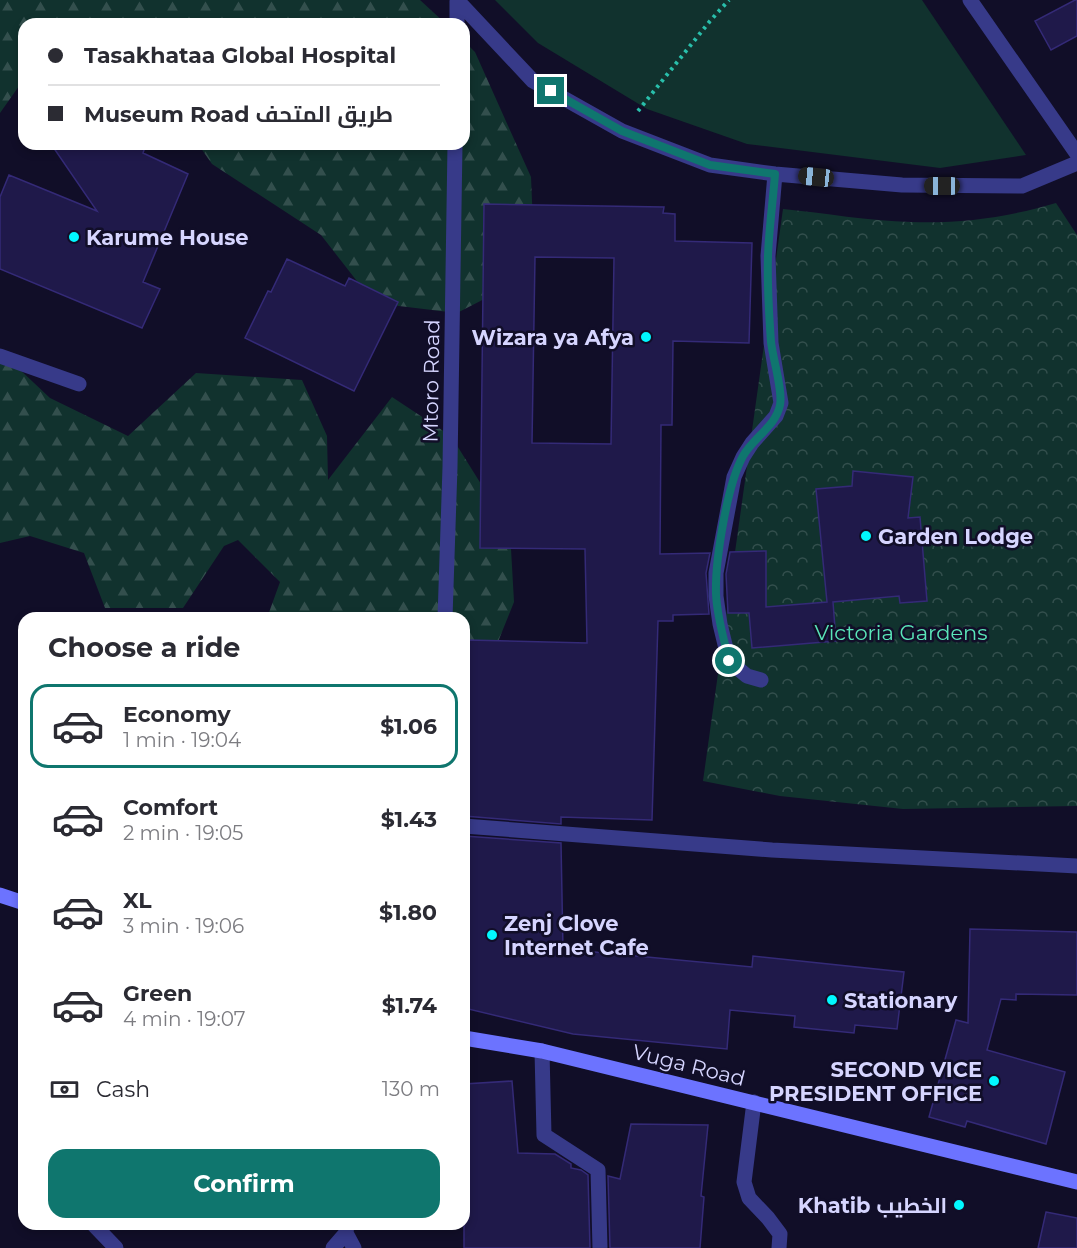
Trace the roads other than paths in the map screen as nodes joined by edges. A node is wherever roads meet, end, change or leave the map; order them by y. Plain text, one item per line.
1 (457, 0) edge
2 (970, 0) edge
3 (457, 18) edge
4 (455, 150) edge
5 (1077, 154) edge
6 (1077, 163) edge
7 (775, 174) junction
8 (0, 356) edge
9 (79, 384) dead end
10 (446, 612) edge
11 (761, 680) dead end
12 (470, 826) edge
13 (1077, 866) edge
14 (0, 896) edge
15 (18, 901) edge
16 (470, 1039) edge
17 (542, 1051) junction
18 (754, 1102) junction
19 (1077, 1182) edge
20 (99, 1230) edge
21 (346, 1230) edge
22 (348, 1230) edge
23 (116, 1248) edge
24 (333, 1248) edge
25 (354, 1248) edge
26 (600, 1248) edge
27 (779, 1248) edge

1 - 3 street
1 - 7 street
2 - 5 street
4 - 10 street, Mtoro Road
6 - 7 street
7 - 11 street
8 - 9 street
12 - 13 street
14 - 15 main road
16 - 17 main road, Vuga Road
17 - 18 main road, Vuga Road
17 - 26 street
18 - 19 main road, Vuga Road
18 - 27 street
20 - 23 street
21 - 24 street
22 - 25 street

